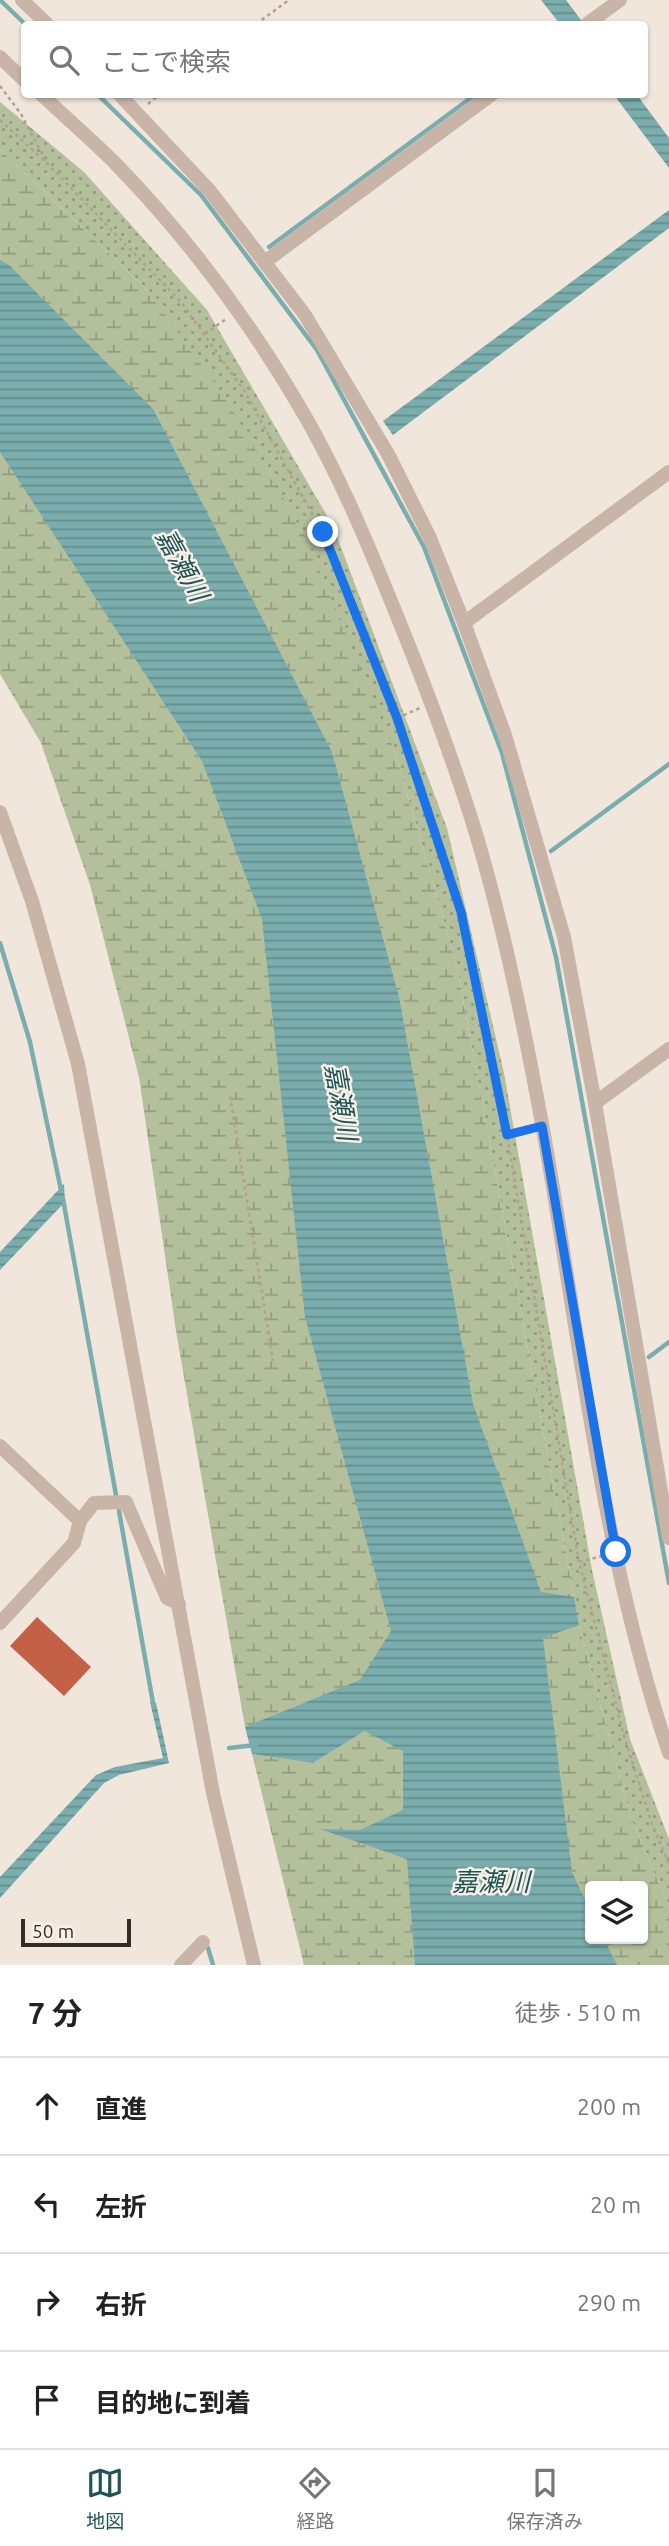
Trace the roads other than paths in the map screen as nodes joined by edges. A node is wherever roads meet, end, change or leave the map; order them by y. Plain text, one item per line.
1 (22, 0) edge
2 (620, 0) edge
3 (44, 21) edge
4 (592, 21) edge
5 (0, 57) edge
6 (21, 77) edge
7 (45, 98) edge
8 (123, 98) edge
9 (487, 98) edge
10 (266, 261) junction
11 (669, 472) edge
12 (464, 623) junction
13 (0, 812) edge
14 (669, 1049) edge
15 (596, 1102) junction
16 (0, 1446) edge
17 (80, 1521) junction
18 (669, 1538) edge
19 (179, 1604) junction
20 (0, 1623) edge
21 (669, 1753) edge
22 (203, 1942) dead end
23 (181, 1965) edge
24 (254, 1965) edge

1 - 3 street
2 - 4 street
5 - 6 street
7 - 21 street
8 - 10 street
9 - 10 street
10 - 12 street
11 - 12 street
12 - 15 street
13 - 19 street
14 - 15 street
15 - 18 street
16 - 17 street
17 - 19 street
17 - 20 street
19 - 24 street
22 - 23 street

